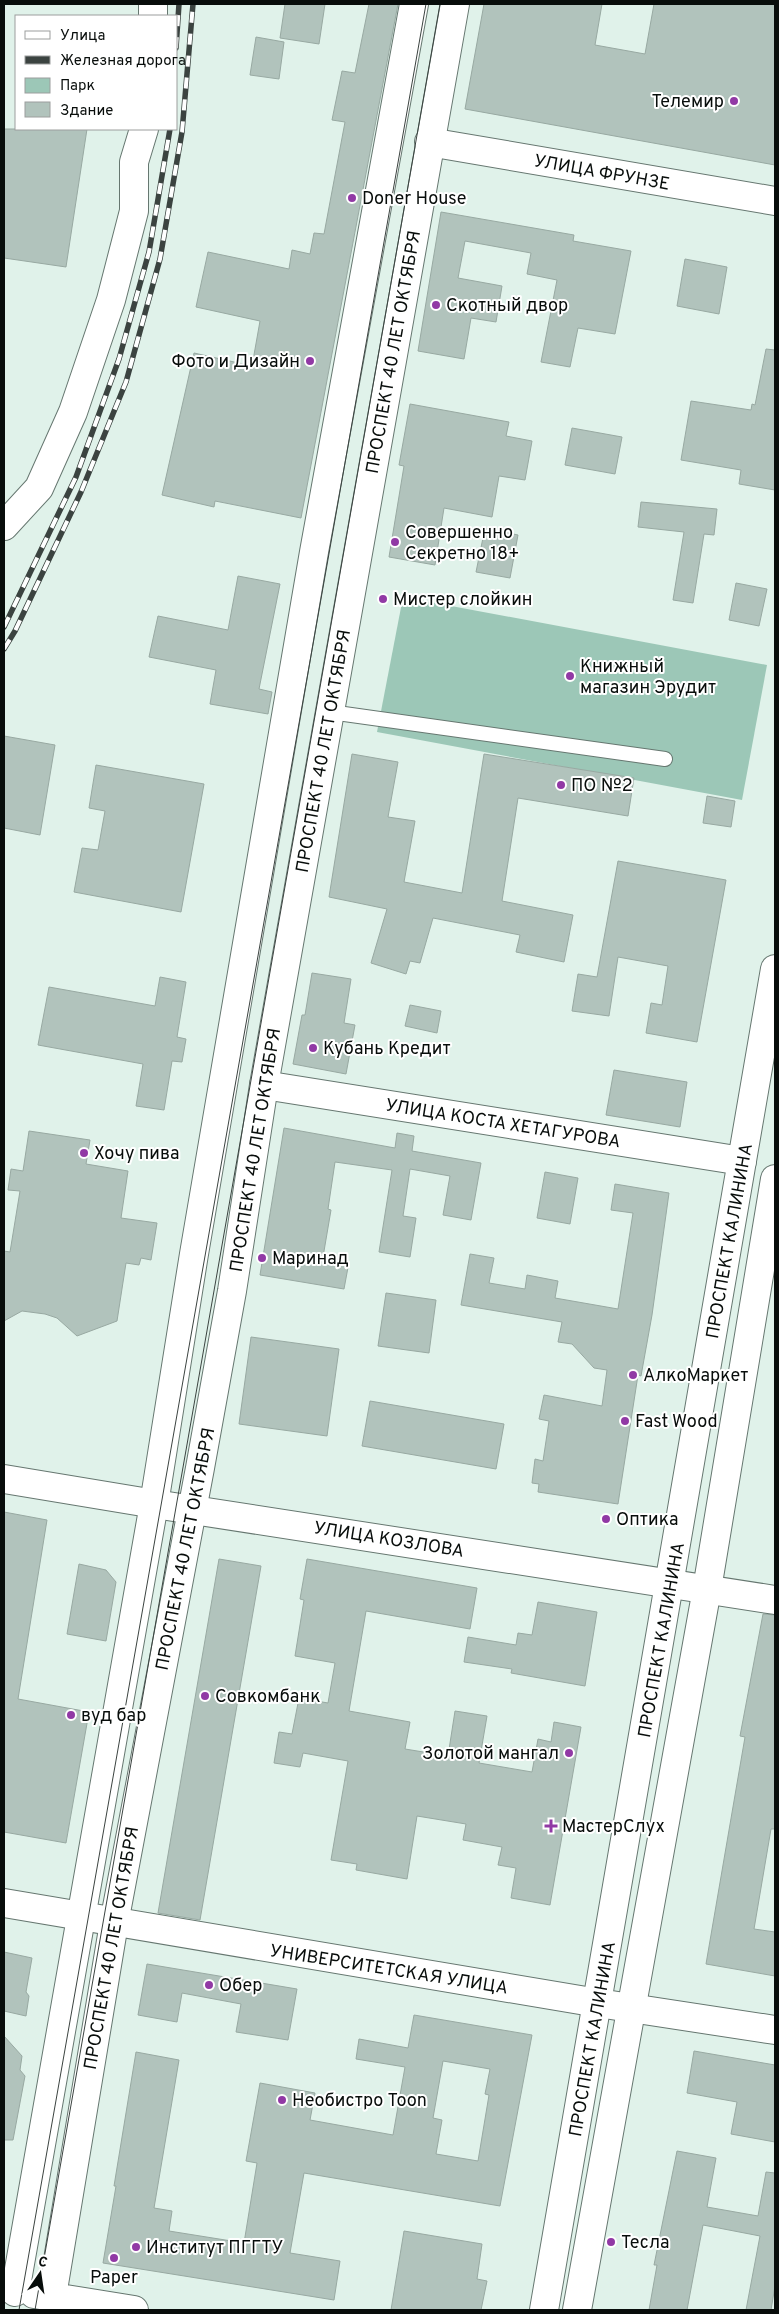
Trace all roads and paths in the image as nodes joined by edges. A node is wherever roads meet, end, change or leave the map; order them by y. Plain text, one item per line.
1 (414, 4) edge
2 (455, 4) edge
3 (144, 130) edge
4 (429, 142) junction
5 (775, 202) edge
6 (4, 526) edge
7 (330, 712) junction
8 (665, 759) dead end
9 (775, 969) edge
10 (264, 1085) junction
11 (742, 1160) junction
12 (775, 1179) edge
13 (4, 1479) edge
14 (154, 1504) junction
15 (193, 1509) junction
16 (671, 1583) junction
17 (707, 1589) junction
18 (775, 1600) edge
19 (4, 1903) edge
20 (80, 1917) junction
21 (114, 1923) junction
22 (598, 2004) junction
23 (632, 2008) junction
24 (775, 2030) edge
25 (9, 2291) edge
26 (52, 2296) junction
27 (134, 2310) edge
28 (544, 2310) edge
29 (577, 2310) edge

1 - 14 street, ПРОСПЕКТ 40 ЛЕТ ОКТЯБРЯ
2 - 4 street, ПРОСПЕКТ 40 ЛЕТ ОКТЯБРЯ
3 - 6 street
4 - 5 street, УЛИЦА ФРУНЗЕ
4 - 7 street, ПРОСПЕКТ 40 ЛЕТ ОКТЯБРЯ
7 - 8 lane
7 - 10 street, ПРОСПЕКТ 40 ЛЕТ ОКТЯБРЯ
9 - 11 street, ПРОСПЕКТ КАЛИНИНА
10 - 11 street, УЛИЦА КОСТА ХЕТАГУРОВА
10 - 15 street, ПРОСПЕКТ 40 ЛЕТ ОКТЯБРЯ
11 - 16 street, ПРОСПЕКТ КАЛИНИНА
12 - 17 street, ПРОСПЕКТ КАЛИНИНА
13 - 14 street, УЛИЦА КОЗЛОВА
14 - 15 street, УЛИЦА КОЗЛОВА
14 - 20 street, ПРОСПЕКТ 40 ЛЕТ ОКТЯБРЯ
15 - 16 street, УЛИЦА КОЗЛОВА
15 - 21 street, ПРОСПЕКТ 40 ЛЕТ ОКТЯБРЯ
16 - 17 street, УЛИЦА КОЗЛОВА
16 - 22 street, ПРОСПЕКТ КАЛИНИНА
17 - 18 street, УЛИЦА КОЗЛОВА
17 - 23 street, ПРОСПЕКТ КАЛИНИНА
19 - 20 street, УНИВЕРСИТЕТСКАЯ УЛИЦА
20 - 21 street, УНИВЕРСИТЕТСКАЯ УЛИЦА
20 - 25 street, ПРОСПЕКТ 40 ЛЕТ ОКТЯБРЯ
21 - 22 street, УНИВЕРСИТЕТСКАЯ УЛИЦА
21 - 26 street, ПРОСПЕКТ 40 ЛЕТ ОКТЯБРЯ
22 - 23 street, УНИВЕРСИТЕТСКАЯ УЛИЦА
22 - 28 street, ПРОСПЕКТ КАЛИНИНА
23 - 24 street, УНИВЕРСИТЕТСКАЯ УЛИЦА
23 - 29 street, ПРОСПЕКТ КАЛИНИНА
25 - 26 street
26 - 27 street

